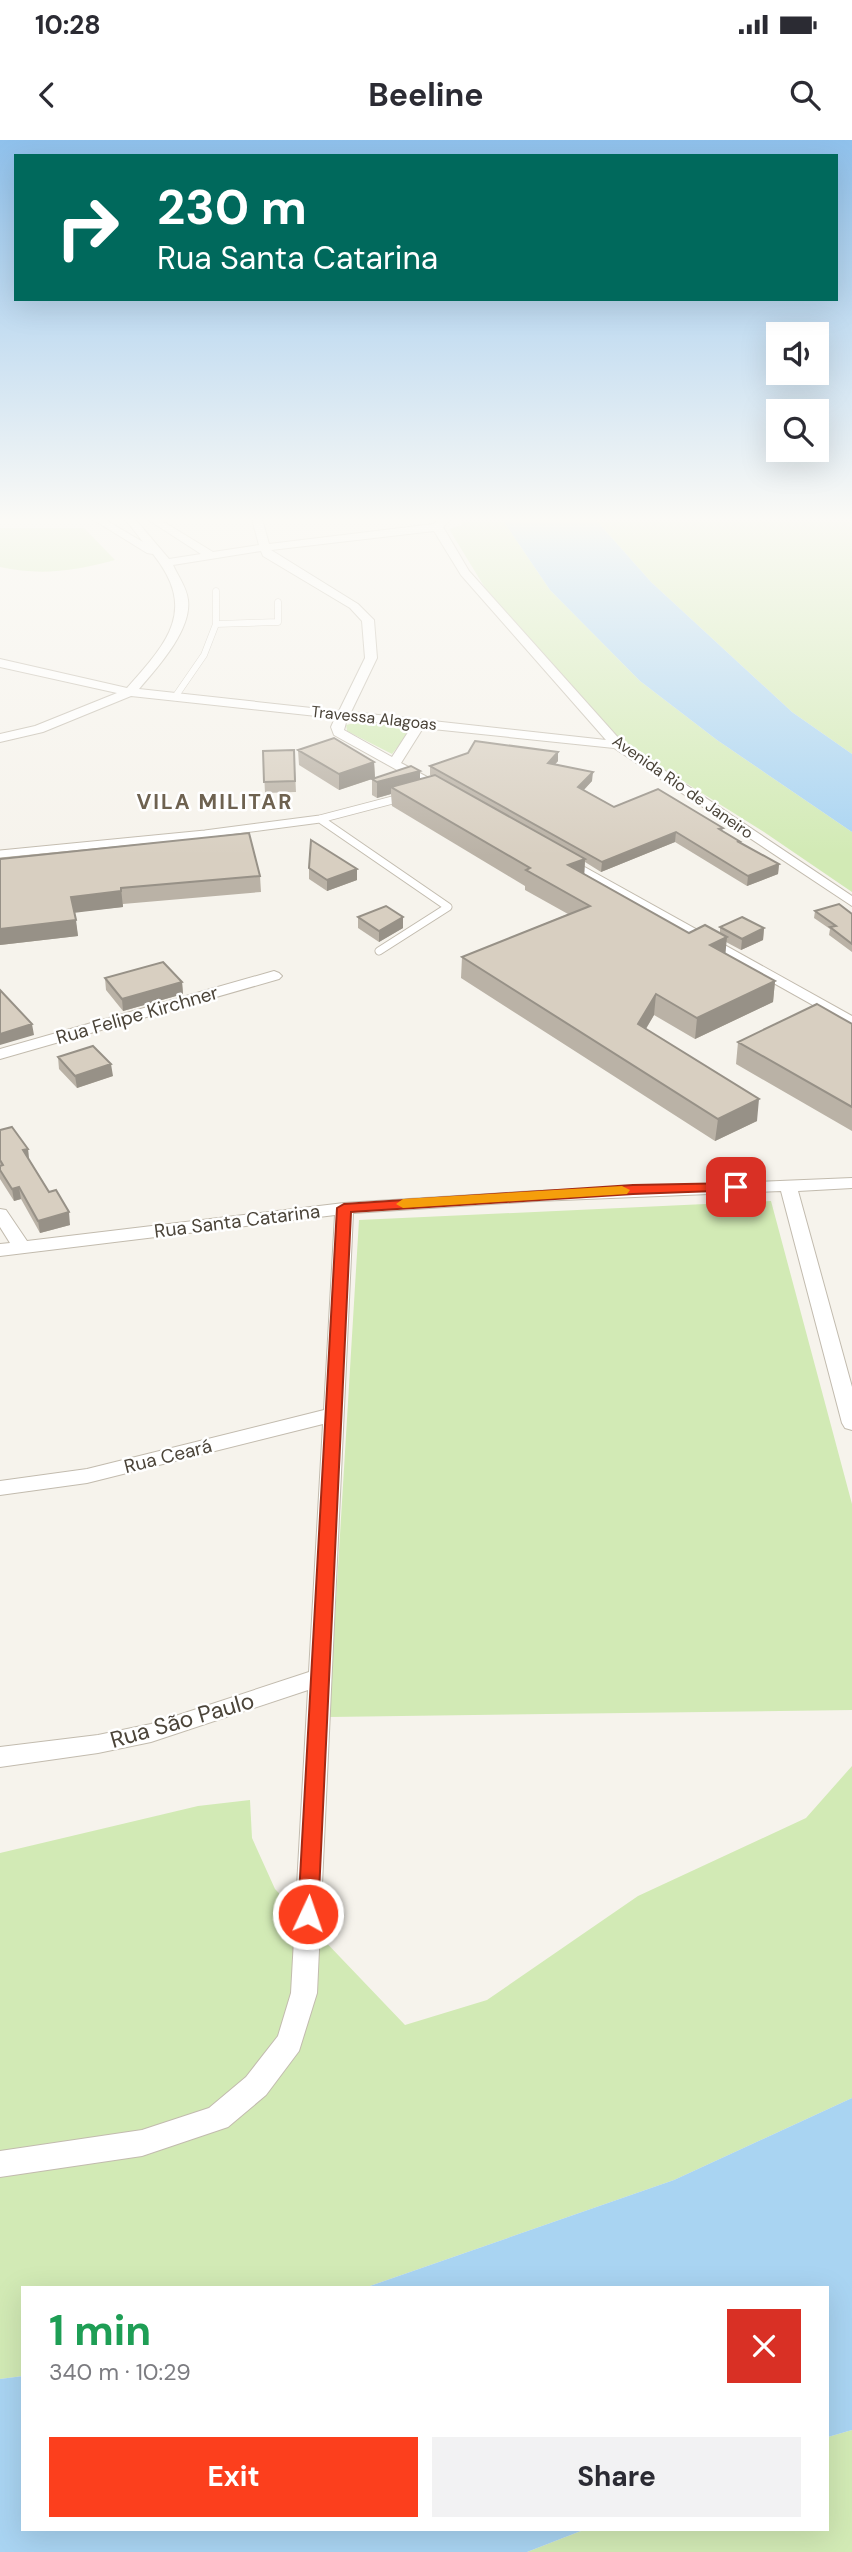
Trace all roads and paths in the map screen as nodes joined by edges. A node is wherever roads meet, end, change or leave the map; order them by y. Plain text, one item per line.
1 (173, 632) edge
2 (213, 632) edge
3 (369, 632) edge
4 (517, 632) edge
5 (0, 663) edge
6 (130, 692) junction
7 (175, 696) junction
8 (343, 715) junction
9 (420, 723) junction
10 (0, 738) edge
11 (617, 745) junction
12 (394, 764) junction
13 (437, 788) edge
14 (411, 795) edge
15 (320, 818) junction
16 (544, 849) edge
17 (0, 854) edge
18 (852, 902) edge
19 (379, 951) dead end
20 (274, 976) dead end
21 (852, 1022) edge
22 (0, 1054) edge
23 (852, 1183) edge
24 (788, 1186) junction
25 (344, 1208) junction
26 (0, 1214) edge
27 (22, 1247) junction
28 (0, 1250) edge
29 (334, 1414) junction
30 (852, 1423) edge
31 (0, 1488) edge
32 (320, 1677) junction
33 (0, 1757) edge
34 (0, 2164) edge

1 - 6 street
2 - 7 lane
3 - 8 street
4 - 11 street, Avenida Rio de Janeiro
5 - 6 street, Travessa Alagoas
6 - 7 street, Travessa Alagoas
6 - 10 street
7 - 8 street, Travessa Alagoas
8 - 9 street, Travessa Alagoas
8 - 12 street
9 - 11 street, Travessa Alagoas
9 - 12 street
11 - 18 street, Avenida Rio de Janeiro
12 - 13 street
14 - 15 lane
15 - 17 lane
15 - 19 lane
16 - 21 street
20 - 22 street, Rua Felipe Kirchner
23 - 24 street, Rua Santa Catarina
24 - 25 street, Rua Santa Catarina
24 - 30 street
25 - 27 street, Rua Santa Catarina
25 - 29 street
26 - 27 street
27 - 28 street, Rua Santa Catarina
29 - 31 street, Rua Ceará
29 - 32 street
32 - 33 street, Rua São Paulo
32 - 34 street

